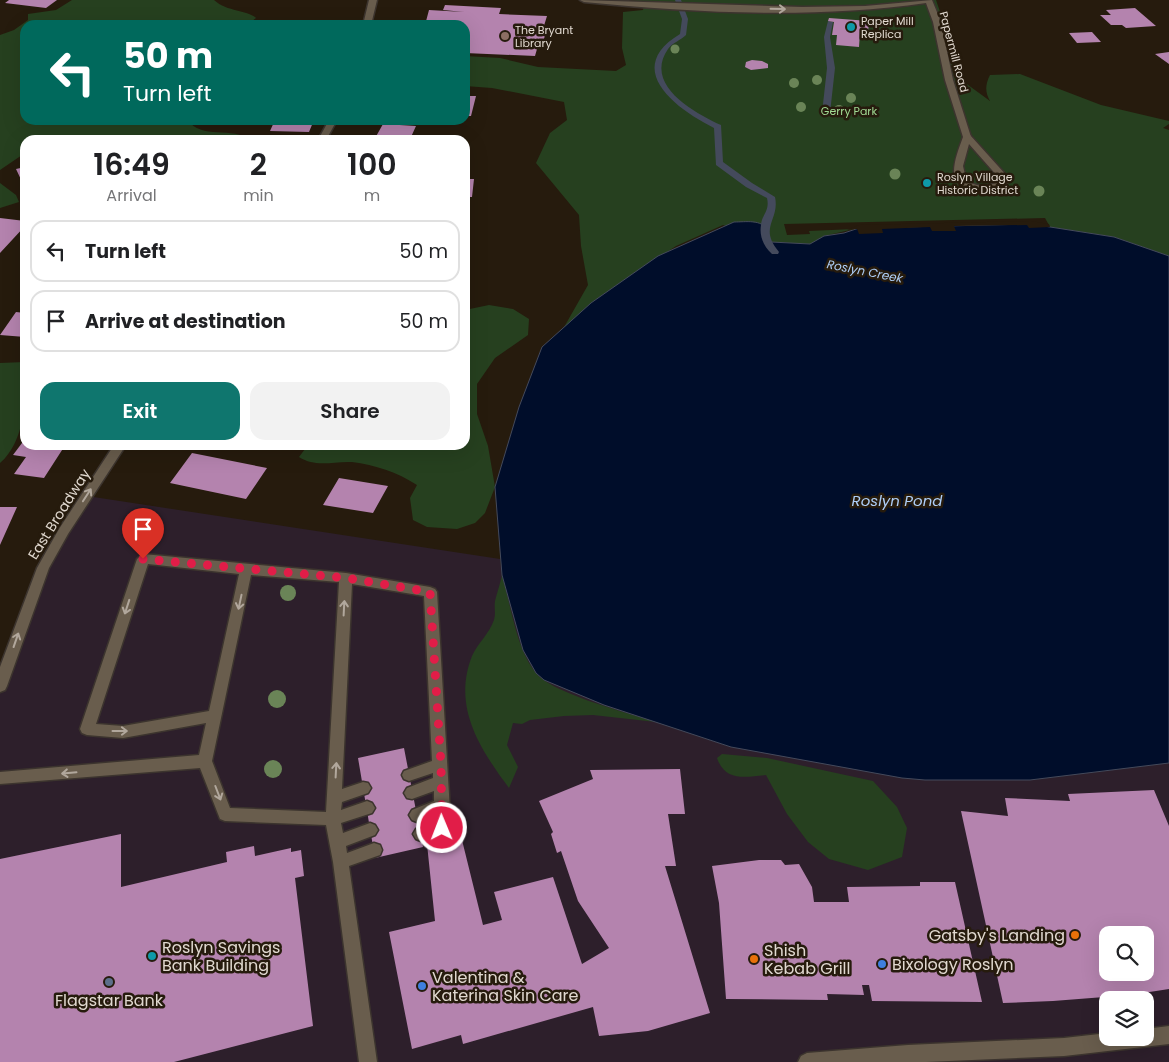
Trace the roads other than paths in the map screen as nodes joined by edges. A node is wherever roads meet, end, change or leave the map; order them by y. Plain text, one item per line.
1 (373, 0) edge
2 (584, 0) edge
3 (928, 0) edge
4 (368, 20) edge
5 (967, 136) junction
6 (117, 450) edge
7 (246, 570) junction
8 (346, 578) junction
9 (0, 686) edge
10 (216, 716) junction
11 (205, 761) junction
12 (441, 764) junction
13 (409, 775) dead end
14 (0, 778) edge
15 (441, 782) junction
16 (364, 788) dead end
17 (412, 793) dead end
18 (334, 798) junction
19 (442, 805) junction
20 (367, 808) dead end
21 (417, 814) dead end
22 (333, 819) junction
23 (370, 830) dead end
24 (420, 834) dead end
25 (338, 842) junction
26 (374, 850) dead end
27 (341, 862) junction
28 (1169, 1035) edge
29 (999, 1056) edge
30 (368, 1062) edge
31 (807, 1062) edge

1 - 4 street
2 -> 3 street, Papermill Road
3 - 5 street, Papermill Road
5 - 5 street
9 -> 6 street, East Broadway
7 - 8 street
7 -> 10 street
7 -> 10 street
8 - 12 street
18 -> 8 street
10 - 11 street
11 -> 14 street
11 -> 22 street
12 - 13 street
12 - 15 street
15 - 17 street
15 - 19 street
16 - 18 street
18 - 22 street
19 - 21 street
19 - 24 street
20 - 22 street
22 - 25 street
23 - 25 street
25 - 27 street
26 - 27 street
27 - 30 street
28 - 29 street
29 - 31 street

